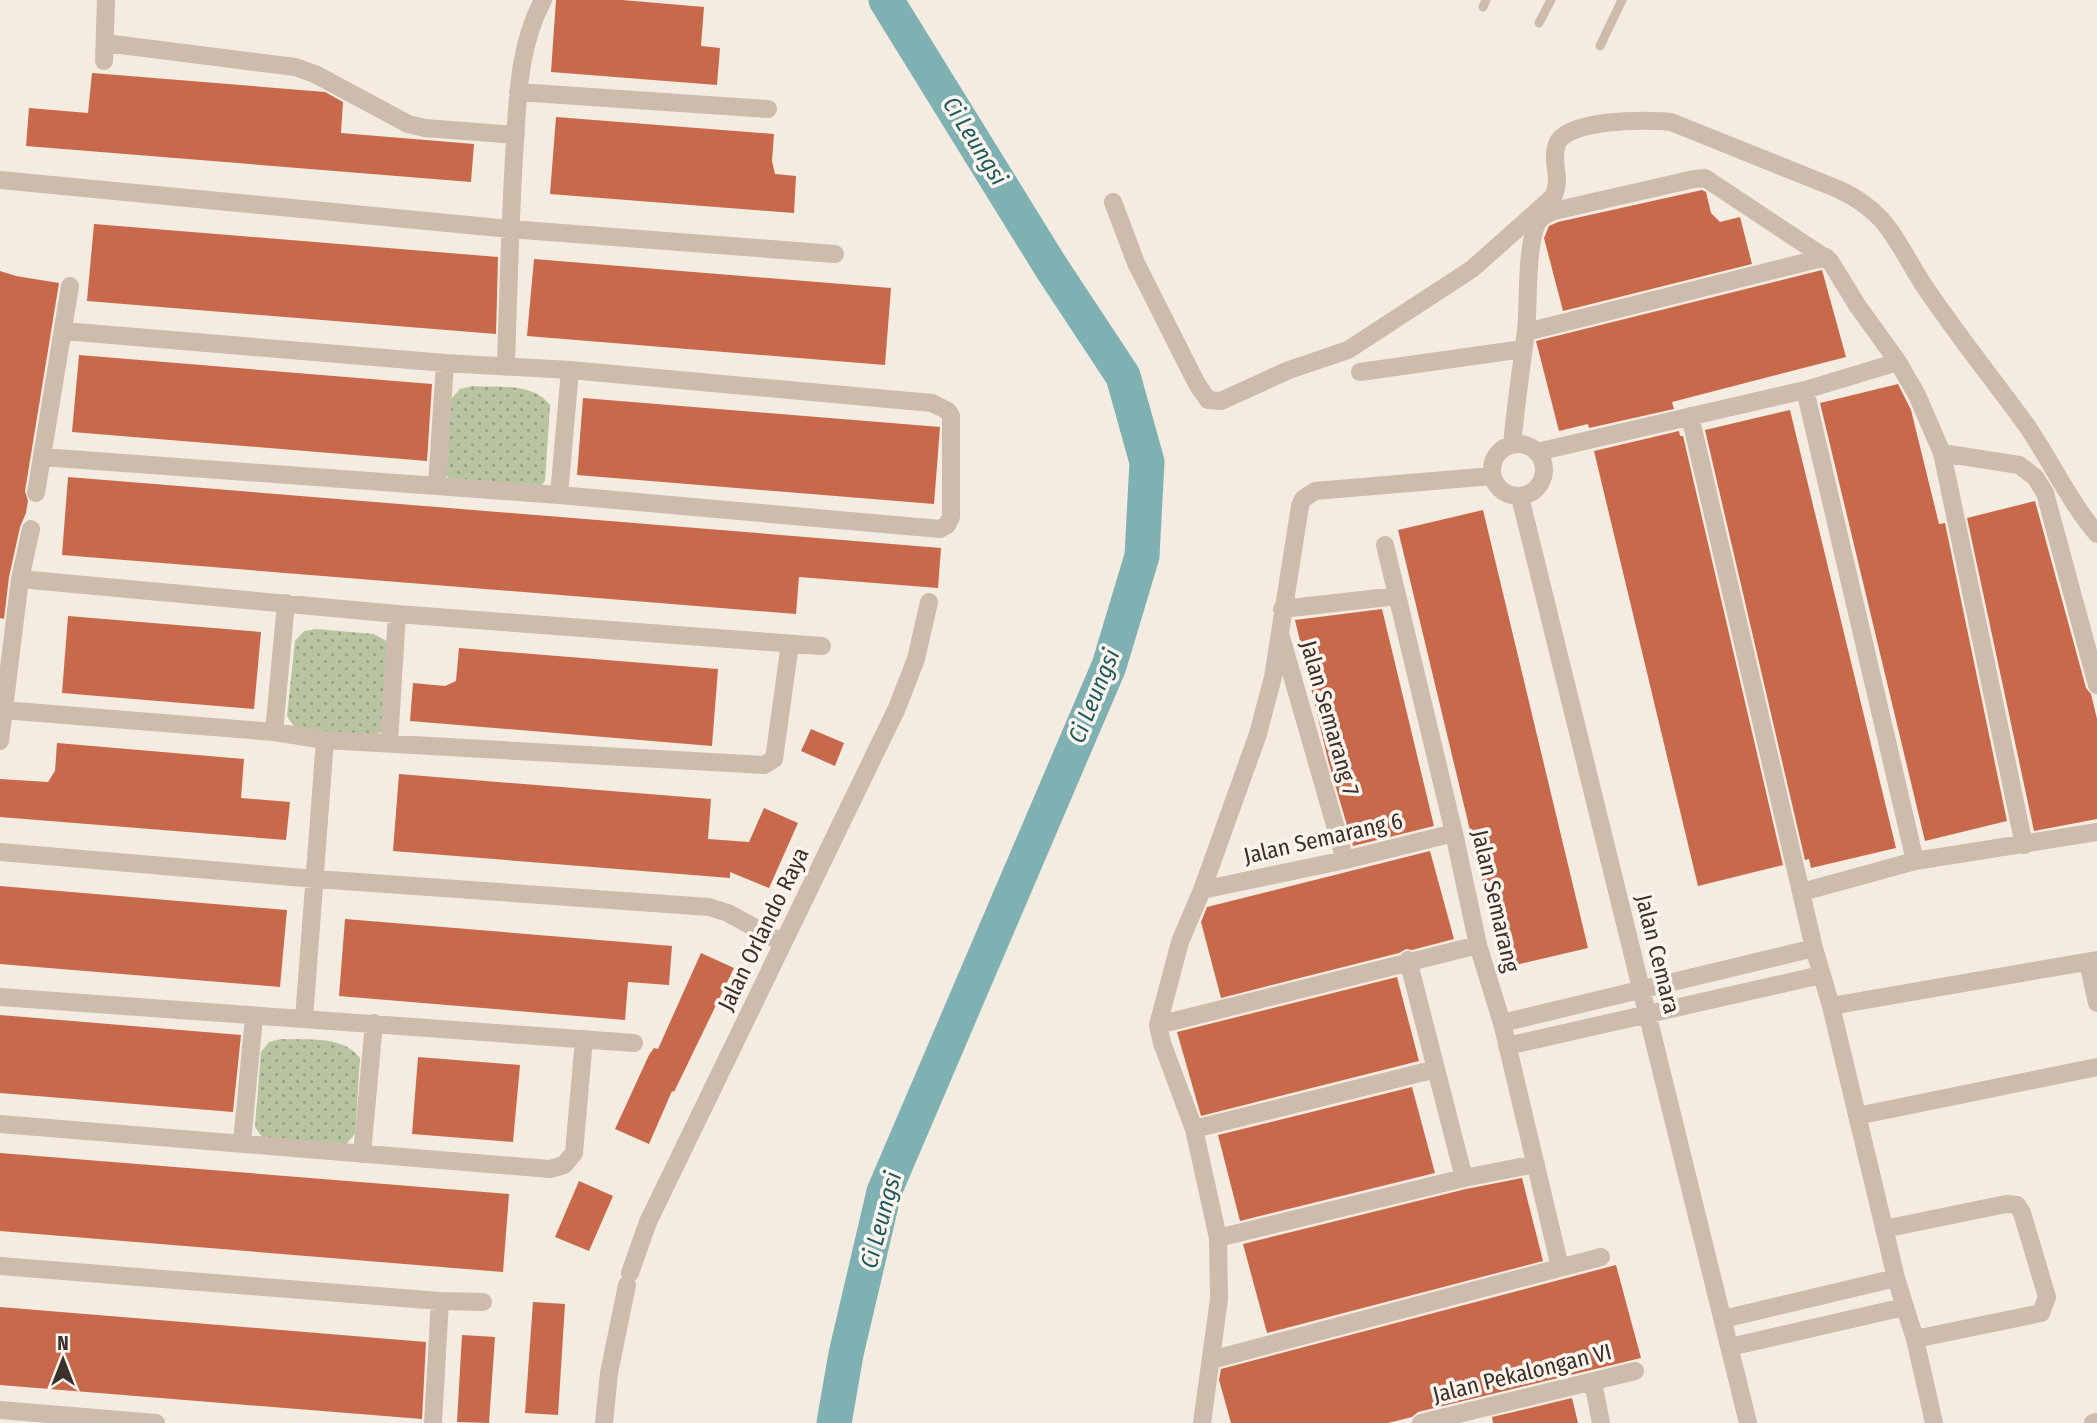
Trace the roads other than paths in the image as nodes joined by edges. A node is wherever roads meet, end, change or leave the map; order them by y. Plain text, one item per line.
1 (106, 0) edge
2 (543, 0) edge
3 (1551, 0) edge
4 (1622, 0) edge
5 (1539, 23) dead end
6 (105, 43) junction
7 (1600, 46) dead end
8 (104, 61) dead end
9 (518, 92) junction
10 (768, 109) dead end
11 (516, 135) junction
12 (0, 180) edge
13 (1114, 202) dead end
14 (510, 229) junction
15 (835, 254) dead end
16 (1826, 257) junction
17 (70, 286) dead end
18 (64, 331) junction
19 (1524, 341) junction
20 (1898, 362) junction
21 (445, 363) junction
22 (506, 366) junction
23 (570, 370) junction
24 (1360, 372) dead end
25 (1805, 390) junction
26 (1690, 416) junction
27 (1512, 444) junction
28 (1537, 452) junction
29 (1942, 453) junction
30 (42, 457) junction
31 (1492, 476) junction
32 (437, 485) junction
33 (37, 492) dead end
34 (559, 495) junction
35 (1520, 497) junction
36 (31, 529) dead end
37 (2097, 534) edge
38 (1385, 545) dead end
39 (20, 579) junction
40 (1397, 596) junction
41 (929, 602) dead end
42 (286, 603) junction
43 (1282, 609) junction
44 (397, 614) junction
45 (1279, 630) junction
46 (790, 644) junction
47 (822, 646) dead end
48 (2097, 685) edge
49 (3, 710) junction
50 (274, 732) junction
51 (325, 740) junction
52 (0, 741) edge
53 (389, 743) junction
54 (2097, 832) edge
55 (1454, 833) junction
56 (2024, 845) junction
57 (0, 852) edge
58 (1345, 860) junction
59 (1916, 861) junction
60 (316, 879) junction
61 (1202, 890) junction
62 (1802, 892) junction
63 (783, 943) junction
64 (1478, 944) junction
65 (1814, 948) junction
66 (1408, 960) junction
67 (2093, 961) edge
68 (1821, 975) junction
69 (1642, 989) junction
70 (0, 997) edge
71 (2097, 1003) edge
72 (1831, 1006) junction
73 (1648, 1013) junction
74 (254, 1017) junction
75 (304, 1019) junction
76 (373, 1023) junction
77 (1502, 1023) junction
78 (1158, 1025) junction
79 (584, 1039) junction
80 (634, 1043) dead end
81 (1507, 1046) junction
82 (2097, 1068) edge
83 (1436, 1069) junction
84 (1857, 1116) junction
85 (0, 1124) edge
86 (1194, 1129) junction
87 (242, 1142) junction
88 (362, 1154) junction
89 (1536, 1164) junction
90 (1464, 1178) junction
91 (1884, 1229) junction
92 (1217, 1238) junction
93 (1601, 1257) dead end
94 (0, 1266) edge
95 (1560, 1267) junction
96 (1896, 1278) junction
97 (440, 1301) junction
98 (483, 1302) dead end
99 (1904, 1307) junction
100 (1723, 1320) junction
101 (1916, 1339) junction
102 (1730, 1347) junction
103 (1211, 1360) junction
104 (1635, 1371) dead end
105 (1593, 1382) junction
106 (0, 1410) edge
107 (1482, 1416) edge
108 (156, 1423) edge
109 (433, 1423) edge
110 (604, 1423) edge
111 (1202, 1423) edge
112 (1420, 1423) edge
113 (1601, 1423) edge
114 (1748, 1423) edge
115 (1934, 1423) edge

1 - 6 street
2 - 9 street
3 - 5 lane
4 - 7 lane
6 - 8 street
6 - 11 street
9 - 10 street
9 - 11 street
11 - 14 street
12 - 14 street
13 - 37 street
14 - 15 street
14 - 22 street
16 - 19 street
16 - 19 street
16 - 20 street
17 - 18 street
18 - 21 street
18 - 30 street
19 - 24 street
19 - 27 street
20 - 25 street
20 - 29 street
21 - 22 street
21 - 32 street
22 - 23 street
23 - 34 street
23 - 34 street
25 - 26 street
25 - 59 street
26 - 28 street
26 - 62 street
27 - 28 street
27 - 31 street
28 - 35 street
29 - 48 street
29 - 56 street
30 - 32 street
30 - 33 street
31 - 35 street
31 - 43 street
32 - 34 street
35 - 69 street, Jalan Cemara
36 - 39 street
38 - 40 street, Jalan Semarang
39 - 42 street
39 - 49 street
40 - 43 street
40 - 55 street, Jalan Semarang
41 - 63 street, Jalan Orlando Raya
42 - 44 street
42 - 50 street
43 - 45 street
44 - 46 street
44 - 53 street
45 - 58 street, Jalan Semarang 7
45 - 61 street
46 - 47 street
46 - 53 street
49 - 50 street
49 - 52 street
50 - 51 street
51 - 53 street
51 - 60 street
54 - 56 street
55 - 58 street, Jalan Semarang 6
55 - 64 street, Jalan Semarang
56 - 59 street
57 - 60 street
58 - 61 street, Jalan Semarang 6
59 - 62 street
60 - 63 street
60 - 75 street
61 - 78 street
62 - 65 street
63 - 110 street, Jalan Orlando Raya
64 - 66 street
64 - 77 street, Jalan Semarang
65 - 68 street
65 - 69 street
66 - 78 street
66 - 83 street
67 - 71 street
67 - 72 street
68 - 72 street
68 - 73 street
69 - 73 street, Jalan Cemara
69 - 77 street
70 - 74 street
72 - 84 street
73 - 81 street
73 - 100 street, Jalan Cemara
74 - 75 street
74 - 87 street
75 - 76 street
76 - 79 street
76 - 88 street
77 - 81 street, Jalan Semarang
78 - 86 street
79 - 80 street
79 - 88 street
81 - 89 street, Jalan Semarang
82 - 84 street
83 - 86 street
83 - 90 street
84 - 91 street
85 - 87 street
86 - 92 street
87 - 88 street
89 - 90 street
89 - 95 street, Jalan Semarang
90 - 92 street
91 - 96 street
91 - 101 street
92 - 103 street
93 - 95 street
94 - 97 street
95 - 103 street
96 - 99 street
96 - 100 street
97 - 98 street
97 - 109 street
99 - 101 street
99 - 102 street
100 - 102 street, Jalan Cemara
101 - 115 street
102 - 114 street, Jalan Cemara
103 - 111 street
104 - 105 street, Jalan Pekalongan VI
105 - 107 street, Jalan Pekalongan VI
105 - 113 street
106 - 108 street
107 - 112 street, Jalan Pekalongan VI

